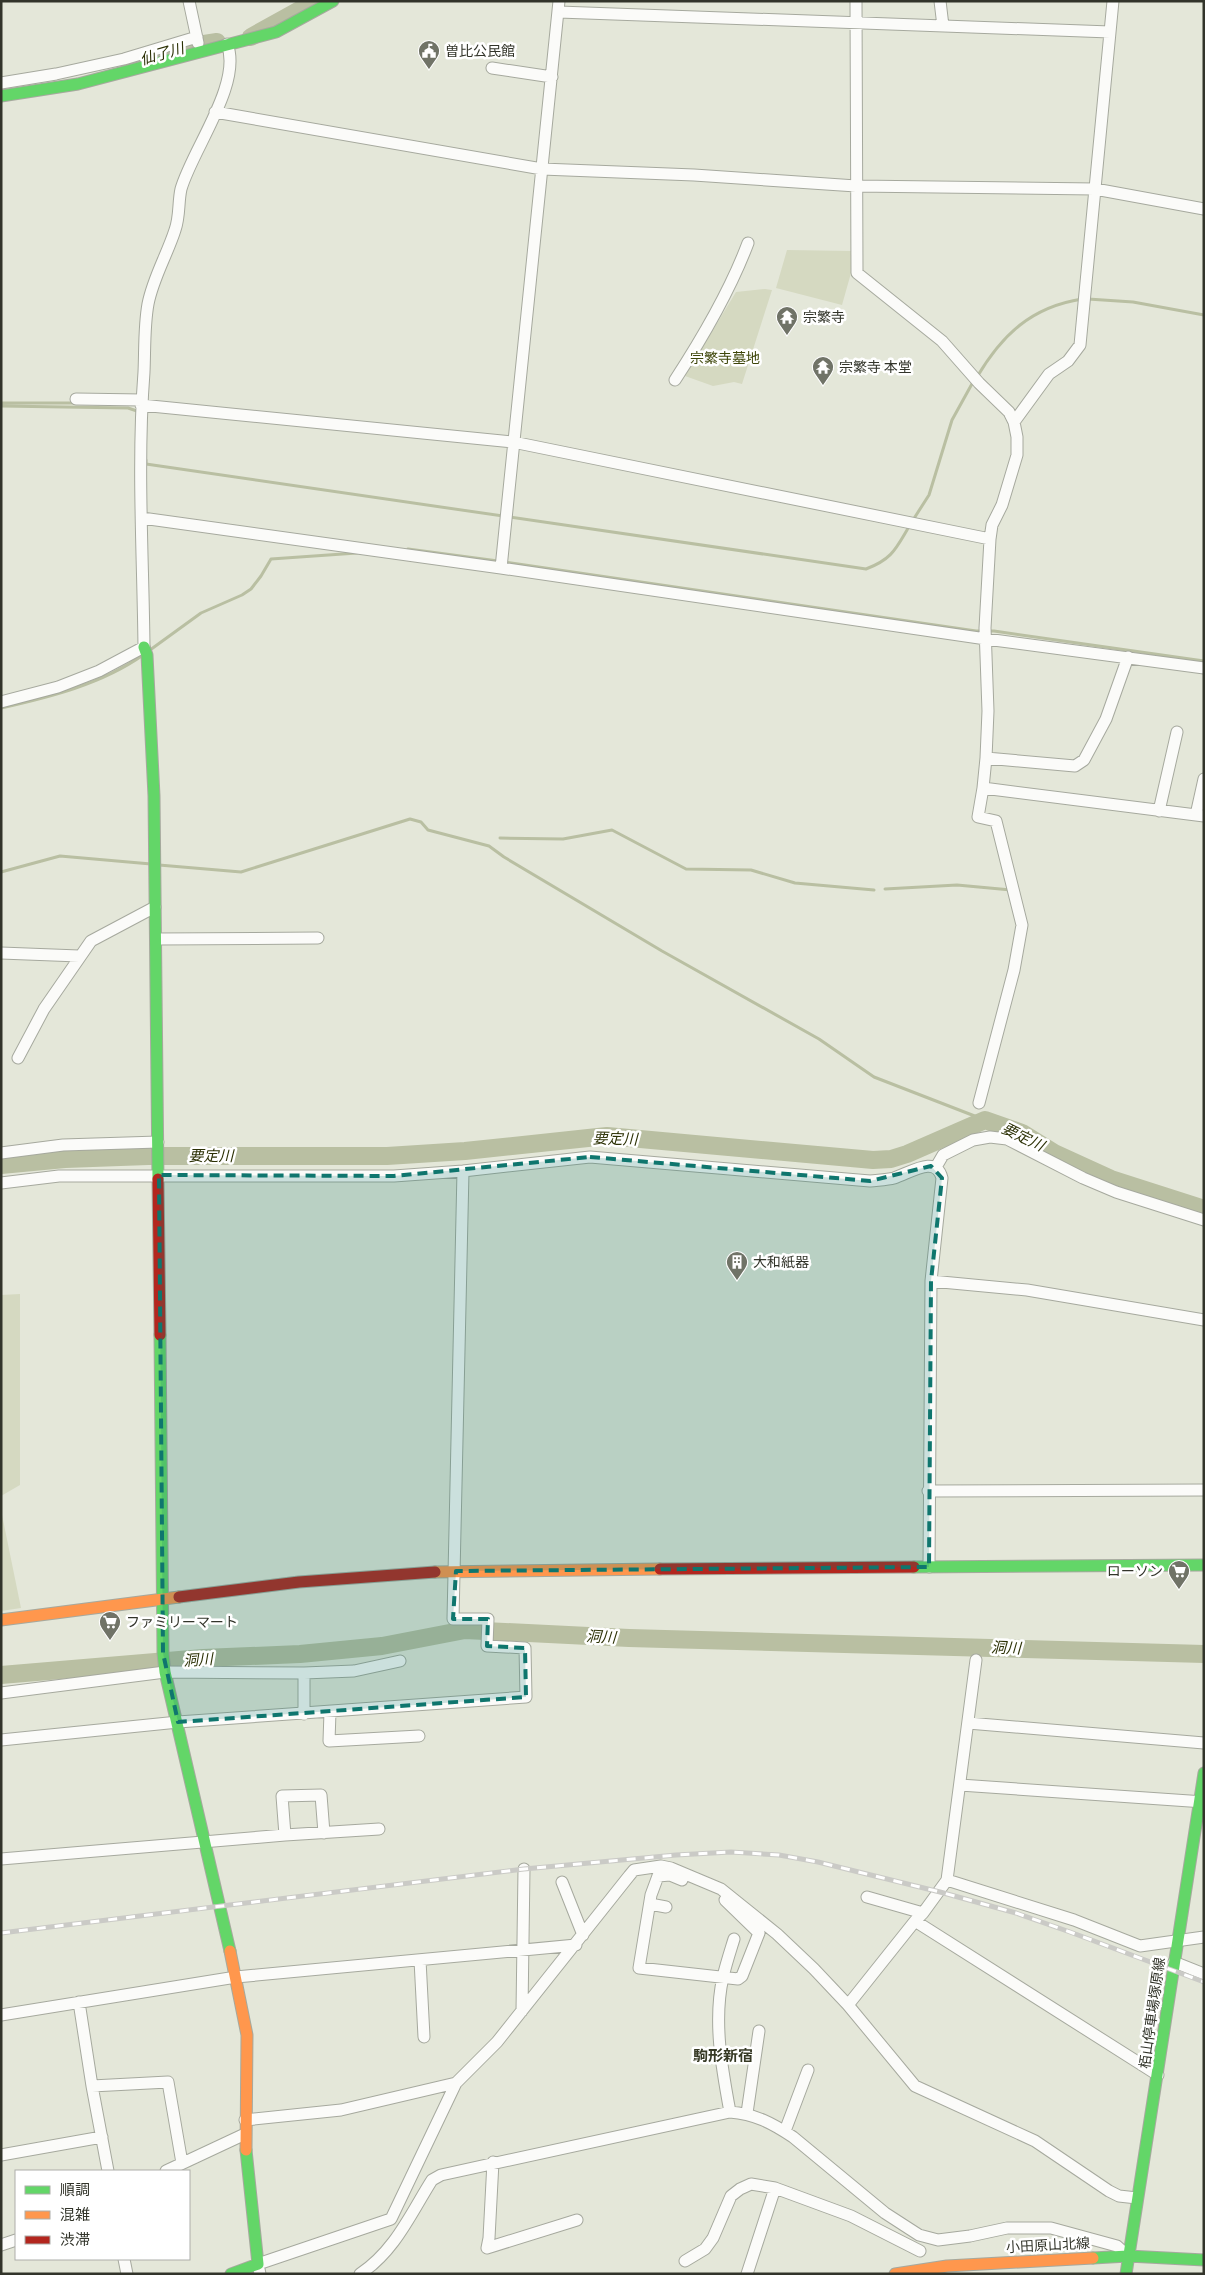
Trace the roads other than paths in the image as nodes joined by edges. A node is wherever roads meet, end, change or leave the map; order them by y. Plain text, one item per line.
1 (189, 1) edge
2 (333, 1) edge
3 (856, 1) edge
4 (940, 1) edge
5 (1113, 1) edge
6 (559, 7) edge
7 (856, 22) junction
8 (943, 26) junction
9 (1110, 32) junction
10 (197, 37) junction
11 (227, 44) junction
12 (199, 52) junction
13 (492, 68) dead end
14 (552, 77) junction
15 (1, 83) edge
16 (1, 96) edge
17 (216, 112) junction
18 (542, 169) junction
19 (856, 186) junction
20 (1095, 188) junction
21 (1204, 209) edge
22 (748, 243) dead end
23 (675, 380) dead end
24 (76, 399) dead end
25 (141, 404) junction
26 (1014, 422) junction
27 (513, 442) junction
28 (142, 518) junction
29 (990, 539) junction
30 (502, 562) junction
31 (985, 634) junction
32 (145, 651) junction
33 (1128, 657) junction
34 (1204, 668) edge
35 (1, 702) edge
36 (1177, 732) dead end
37 (986, 758) junction
38 (1204, 779) edge
39 (983, 788) junction
40 (1159, 811) junction
41 (1200, 816) edge
42 (155, 906) junction
43 (318, 938) dead end
44 (156, 939) junction
45 (1, 953) edge
46 (79, 956) junction
47 (18, 1058) dead end
48 (979, 1103) dead end
49 (158, 1144) junction
50 (1, 1152) edge
51 (936, 1167) junction
52 (159, 1171) junction
53 (463, 1171) junction
54 (1, 1183) edge
55 (1204, 1220) edge
56 (931, 1281) junction
57 (1204, 1320) edge
58 (1204, 1490) edge
59 (928, 1491) junction
60 (1204, 1565) edge
61 (929, 1567) junction
62 (456, 1571) junction
63 (162, 1599) junction
64 (1, 1620) edge
65 (976, 1660) dead end
66 (400, 1661) dead end
67 (165, 1671) junction
68 (304, 1673) junction
69 (1, 1693) edge
70 (330, 1712) junction
71 (304, 1714) junction
72 (178, 1722) junction
73 (968, 1722) junction
74 (419, 1736) dead end
75 (1, 1740) edge
76 (1204, 1743) edge
77 (1204, 1774) edge
78 (960, 1785) junction
79 (1201, 1802) edge
80 (379, 1829) dead end
81 (324, 1833) junction
82 (285, 1835) junction
83 (204, 1841) junction
84 (1, 1858) edge
85 (524, 1869) dead end
86 (947, 1880) junction
87 (562, 1882) dead end
88 (707, 1883) junction
89 (721, 1889) junction
90 (867, 1897) dead end
91 (650, 1904) junction
92 (666, 1907) dead end
93 (919, 1917) junction
94 (583, 1935) junction
95 (1204, 1937) edge
96 (734, 1939) dead end
97 (1178, 1941) junction
98 (576, 1944) junction
99 (523, 1949) junction
100 (420, 1960) junction
101 (1174, 1962) junction
102 (1204, 1974) edge
103 (236, 1978) junction
104 (723, 1978) junction
105 (79, 2002) junction
106 (848, 2005) junction
107 (522, 2011) junction
108 (1, 2015) edge
109 (759, 2031) dead end
110 (424, 2037) dead end
111 (808, 2070) dead end
112 (1158, 2075) junction
113 (456, 2083) junction
114 (92, 2086) junction
115 (730, 2112) junction
116 (747, 2113) junction
117 (245, 2120) junction
118 (785, 2132) junction
119 (245, 2134) junction
120 (102, 2137) junction
121 (1, 2155) edge
122 (493, 2162) junction
123 (182, 2164) junction
124 (108, 2170) edge
125 (168, 2170) edge
126 (775, 2188) junction
127 (1137, 2198) junction
128 (577, 2220) dead end
129 (15, 2240) edge
130 (1, 2245) edge
131 (920, 2251) dead end
132 (1128, 2256) junction
133 (124, 2260) edge
134 (1204, 2260) edge
135 (685, 2261) dead end
136 (1015, 2268) edge
137 (259, 2269) edge
138 (127, 2274) edge
139 (231, 2274) edge
140 (360, 2274) edge
141 (747, 2274) edge
142 (895, 2274) edge
143 (1126, 2274) edge

1 - 10 street
2 - 11 street
3 - 7 street
4 - 8 street
5 - 9 street
6 - 7 street
6 - 14 street
7 - 8 street
7 - 19 street
8 - 9 street
9 - 20 street
10 - 12 street
10 - 15 street
11 - 12 street
11 - 17 street
12 - 16 street
13 - 14 street
14 - 18 street
17 - 18 street
17 - 25 street
18 - 19 street
18 - 27 street
19 - 20 street
19 - 26 street
20 - 21 street
20 - 26 street
22 - 23 street
24 - 25 street
25 - 27 street
25 - 28 street
26 - 29 street
27 - 29 street
27 - 30 street
28 - 30 street
28 - 32 street
29 - 31 street
30 - 31 street
31 - 33 street
31 - 37 street
32 - 35 street
32 - 42 street
33 - 34 street
33 - 37 street
36 - 40 street
37 - 39 street
38 - 41 street
39 - 40 street
39 - 48 street
40 - 41 street
42 - 44 street
42 - 46 street
43 - 44 street
44 - 49 street
45 - 46 street
46 - 47 street
49 - 50 street
49 - 52 street
51 - 53 street
51 - 55 street
51 - 56 street
52 - 53 street
52 - 54 street
52 - 63 street
53 - 62 street
56 - 57 street
56 - 59 street
58 - 59 street
59 - 61 street
60 - 61 street
61 - 62 street
62 - 63 street
62 - 70 street
63 - 64 street
63 - 67 street
65 - 73 street
66 - 68 street
67 - 68 street
67 - 69 street
67 - 72 street
68 - 71 street
70 - 71 street
70 - 74 street
71 - 72 street
72 - 75 street
72 - 83 street
73 - 76 street
73 - 78 street
77 - 79 street, 栢山停車場塚原線
78 - 79 street
78 - 86 street
79 - 97 street, 栢山停車場塚原線
80 - 81 street
81 - 82 street
81 - 82 street
82 - 83 street
83 - 84 street
83 - 103 street
85 - 99 street
86 - 93 street
86 - 97 street
87 - 94 street
88 - 89 street
88 - 91 street
88 - 94 street
89 - 104 street
89 - 106 street
90 - 93 street
91 - 92 street
91 - 104 street
93 - 106 street
93 - 112 street
94 - 98 street
95 - 97 street
96 - 104 street
97 - 101 street, 栢山停車場塚原線
98 - 99 street
98 - 107 street
99 - 100 street
99 - 107 street
100 - 103 street
100 - 110 street
101 - 102 street
101 - 112 street, 栢山停車場塚原線
103 - 105 street
103 - 117 street
104 - 115 street
105 - 108 street
105 - 114 street
106 - 127 street
107 - 113 street
109 - 116 street
111 - 118 street
112 - 127 street, 栢山停車場塚原線
113 - 117 street
113 - 137 street
114 - 120 street
114 - 123 street
115 - 116 street
115 - 122 street
116 - 118 street
117 - 119 street
118 - 132 street
119 - 123 street
119 - 137 street
120 - 121 street
120 - 124 street
122 - 128 street
122 - 140 street
123 - 125 street
126 - 131 street
126 - 135 street
126 - 141 street
127 - 132 street, 栢山停車場塚原線
129 - 130 street
132 - 134 street, 小田原山北線
132 - 136 street, 小田原山北線
132 - 143 street, 栢山停車場塚原線
133 - 138 street
136 - 142 street, 小田原山北線
137 - 139 street

